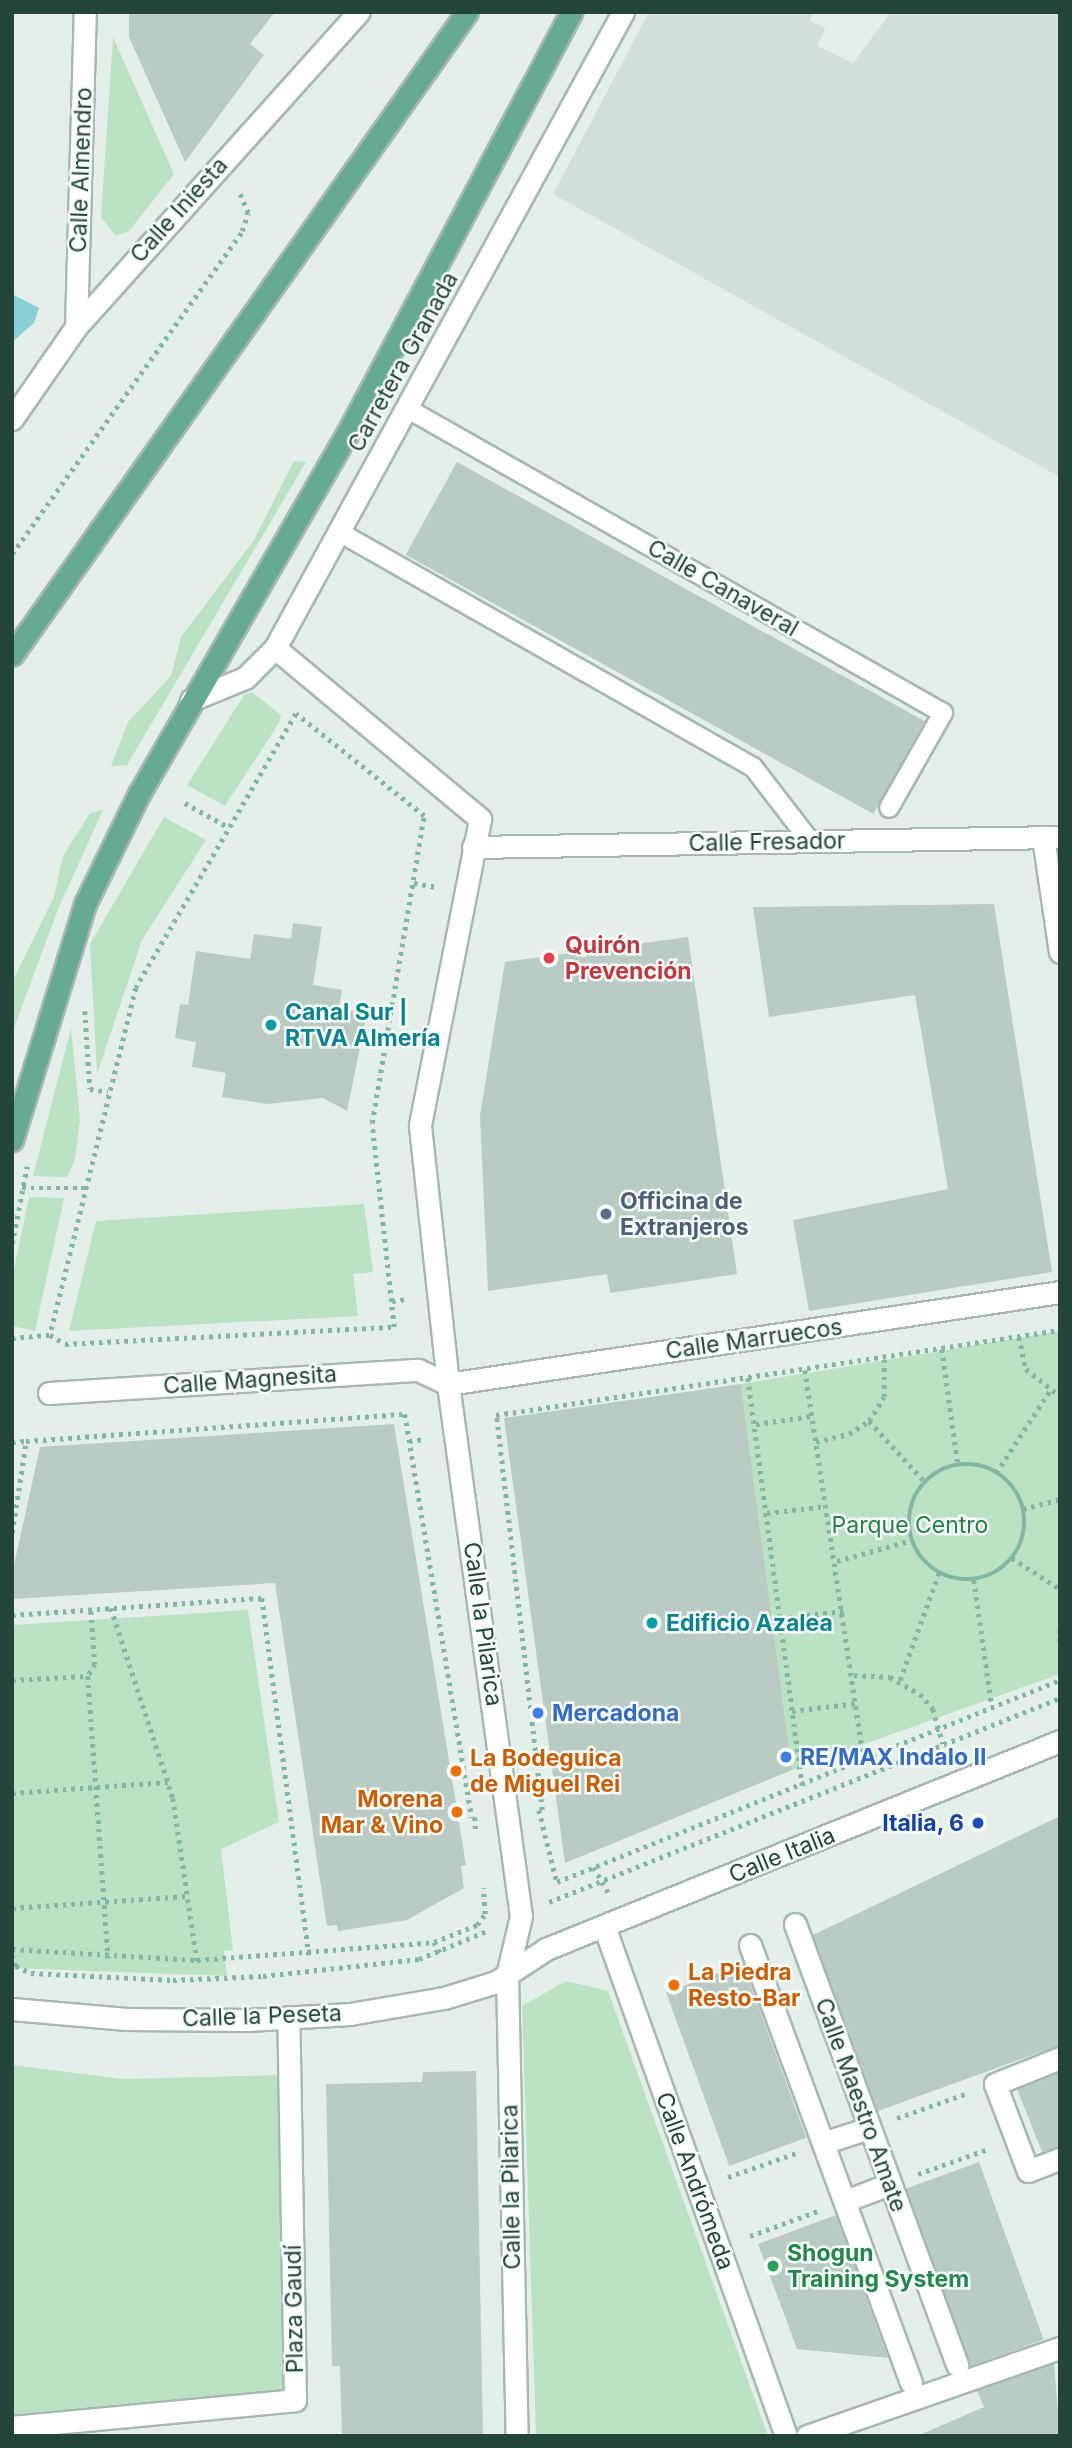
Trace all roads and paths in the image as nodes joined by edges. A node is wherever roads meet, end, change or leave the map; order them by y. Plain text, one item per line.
1 (85, 12) edge
2 (359, 12) edge
3 (467, 12) edge
4 (571, 12) edge
5 (623, 12) edge
6 (221, 164) junction
7 (76, 327) junction
8 (408, 409) junction
9 (12, 419) edge
10 (339, 532) junction
11 (12, 554) edge
12 (275, 648) junction
13 (12, 655) edge
14 (191, 700) junction
15 (186, 803) dead end
16 (889, 808) dead end
17 (230, 828) junction
18 (1051, 837) edge
19 (810, 841) junction
20 (473, 847) junction
21 (1060, 952) edge
22 (12, 1140) edge
23 (85, 1188) junction
24 (12, 1244) edge
25 (1060, 1292) edge
26 (1060, 1330) edge
27 (50, 1335) junction
28 (1020, 1337) junction
29 (12, 1338) edge
30 (942, 1349) junction
31 (884, 1358) junction
32 (805, 1370) junction
33 (748, 1378) junction
34 (448, 1384) junction
35 (1049, 1392) junction
36 (49, 1393) dead end
37 (1060, 1396) edge
38 (812, 1416) junction
39 (869, 1421) junction
40 (756, 1424) junction
41 (12, 1441) edge
42 (26, 1441) junction
43 (816, 1442) junction
44 (958, 1465) junction
45 (996, 1473) junction
46 (925, 1482) junction
47 (1060, 1499) edge
48 (827, 1506) junction
49 (1023, 1509) junction
50 (767, 1513) junction
51 (12, 1533) edge
52 (912, 1539) junction
53 (1012, 1558) junction
54 (837, 1561) junction
55 (939, 1573) junction
56 (974, 1580) junction
57 (1060, 1589) edge
58 (111, 1608) junction
59 (91, 1611) junction
60 (844, 1611) junction
61 (12, 1615) edge
62 (781, 1618) junction
63 (1060, 1630) edge
64 (1060, 1643) edge
65 (854, 1675) junction
66 (88, 1676) junction
67 (12, 1680) edge
68 (900, 1680) junction
69 (1060, 1680) edge
70 (1060, 1698) edge
71 (858, 1703) junction
72 (992, 1707) junction
73 (792, 1711) junction
74 (941, 1728) junction
75 (1060, 1741) edge
76 (943, 1744) junction
77 (864, 1760) junction
78 (169, 1782) junction
79 (802, 1785) junction
80 (95, 1788) junction
81 (12, 1793) edge
82 (542, 1810) dead end
83 (507, 1814) junction
84 (472, 1817) junction
85 (477, 1838) dead end
86 (594, 1867) junction
87 (575, 1876) dead end
88 (483, 1877) dead end
89 (601, 1881) junction
90 (576, 1890) dead end
91 (188, 1896) junction
92 (103, 1902) junction
93 (12, 1908) edge
94 (794, 1924) dead end
95 (604, 1926) junction
96 (478, 1936) dead end
97 (434, 1942) junction
98 (750, 1945) dead end
99 (12, 1949) edge
100 (440, 1954) junction
101 (12, 1955) edge
102 (309, 1955) junction
103 (108, 1958) junction
104 (197, 1960) junction
105 (507, 1975) junction
106 (12, 2009) edge
107 (288, 2017) junction
108 (1060, 2058) edge
109 (976, 2090) dead end
110 (869, 2128) junction
111 (823, 2143) junction
112 (997, 2146) dead end
113 (1060, 2159) edge
114 (728, 2177) dead end
115 (890, 2184) junction
116 (845, 2201) junction
117 (750, 2236) dead end
118 (1060, 2348) edge
119 (957, 2365) dead end
120 (911, 2382) dead end
121 (12, 2427) edge
122 (517, 2436) edge
123 (786, 2436) edge
124 (807, 2436) edge

1 - 7 street, Calle Almendro
2 - 6 street, Calle Iniesta
3 - 13 main road
4 - 14 main road, Carretera Granada
5 - 8 street, Carretera Granada
6 - 7 street, Calle Iniesta
6 - 11 path
7 - 9 street, Calle Iniesta
8 - 10 street, Carretera Granada
8 - 16 lane, Calle Canaveral
10 - 12 street, Carretera Granada
10 - 19 lane
12 - 14 street, Carretera Granada
12 - 20 street, Calle la Pilarica
14 - 22 main road, Carretera Granada
15 - 17 path
17 - 23 path
17 - 27 path
18 - 19 street, Calle Fresador
18 - 21 street
19 - 20 street, Calle Fresador
20 - 34 street, Calle la Pilarica
23 - 24 path
23 - 27 path
25 - 34 street, Calle Marruecos
26 - 28 path
27 - 29 path
28 - 30 path
28 - 35 path
30 - 31 path
30 - 44 path
31 - 32 path
31 - 39 path
32 - 33 path
32 - 38 path
33 - 40 path
33 - 82 path
34 - 36 street, Calle Magnesita
34 - 83 street, Calle la Pilarica
35 - 37 path
35 - 45 path
38 - 40 path
38 - 43 path
39 - 43 path
39 - 46 path
40 - 50 path
41 - 42 path
42 - 51 path
42 - 84 path
43 - 48 path
44 - 45 path
44 - 46 path
45 - 49 path
46 - 52 path
47 - 49 path
48 - 50 path
48 - 54 path
49 - 53 path
50 - 62 path
52 - 54 path
52 - 55 path
53 - 56 path
53 - 57 path
54 - 60 path
55 - 56 path
55 - 68 path
56 - 72 path
58 - 59 path
58 - 78 path
58 - 102 path
59 - 61 path
59 - 66 path
60 - 62 path
60 - 65 path
62 - 73 path
63 - 64 path
65 - 68 path
65 - 71 path
66 - 67 path
66 - 80 path
68 - 74 path
69 - 72 path
70 - 76 path
71 - 73 path
71 - 77 path
72 - 74 path
73 - 79 path
74 - 76 path
74 - 77 path
75 - 95 street, Calle Italia
76 - 89 path
77 - 79 path
78 - 80 path
78 - 91 path
79 - 86 path
80 - 81 path
80 - 92 path
83 - 84 path
83 - 105 street, Calle la Pilarica
84 - 85 path
86 - 87 path
86 - 89 path
88 - 97 path
89 - 90 path
91 - 92 path
91 - 104 path
92 - 93 path
92 - 103 path
94 - 110 street, Calle Maestro Amate
95 - 105 street, Calle Italia
95 - 123 street, Calle Andrómeda
96 - 100 path
97 - 100 path
97 - 102 path
98 - 111 street
99 - 103 path
100 - 101 path
102 - 104 path
103 - 104 path
105 - 107 street, Calle la Peseta
105 - 122 street, Calle la Pilarica
106 - 107 street, Calle la Peseta
107 - 121 street, Plaza Gaudí
108 - 113 street
109 - 110 path
110 - 111 street
110 - 115 street, Calle Maestro Amate
111 - 114 path
111 - 116 street
112 - 115 path
115 - 116 street
115 - 119 street, Calle Maestro Amate
116 - 117 path
116 - 120 street
118 - 124 street

